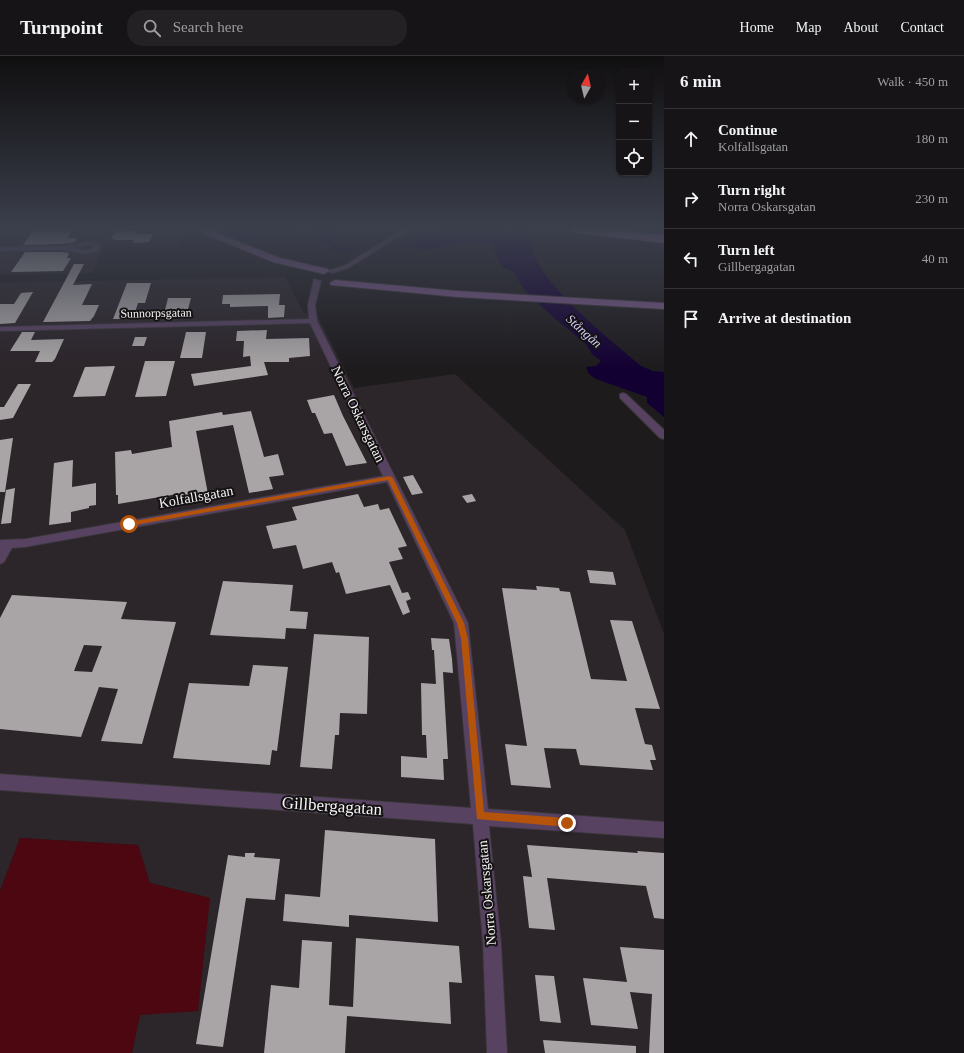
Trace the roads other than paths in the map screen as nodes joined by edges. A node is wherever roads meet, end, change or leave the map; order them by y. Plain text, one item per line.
1 (326, 276) edge
2 (330, 277) junction
3 (664, 306) edge
4 (313, 322) junction
5 (0, 328) edge
6 (623, 396) dead end
7 (664, 436) edge
8 (390, 478) junction
9 (4, 544) edge
10 (0, 559) edge
11 (0, 782) edge
12 (480, 816) junction
13 (664, 830) edge
14 (497, 1053) edge

1 - 2 main road
2 - 3 main road
2 - 4 street, Norra Oskarsgatan
4 - 5 street, Sunnorpsgatan
4 - 8 street, Norra Oskarsgatan
6 - 7 street
8 - 9 street, Kolfallsgatan
8 - 12 street, Norra Oskarsgatan
9 - 10 street, Kolfallsgatan
11 - 12 street, Gillbergagatan
12 - 13 street, Gillbergagatan
12 - 14 street, Norra Oskarsgatan

